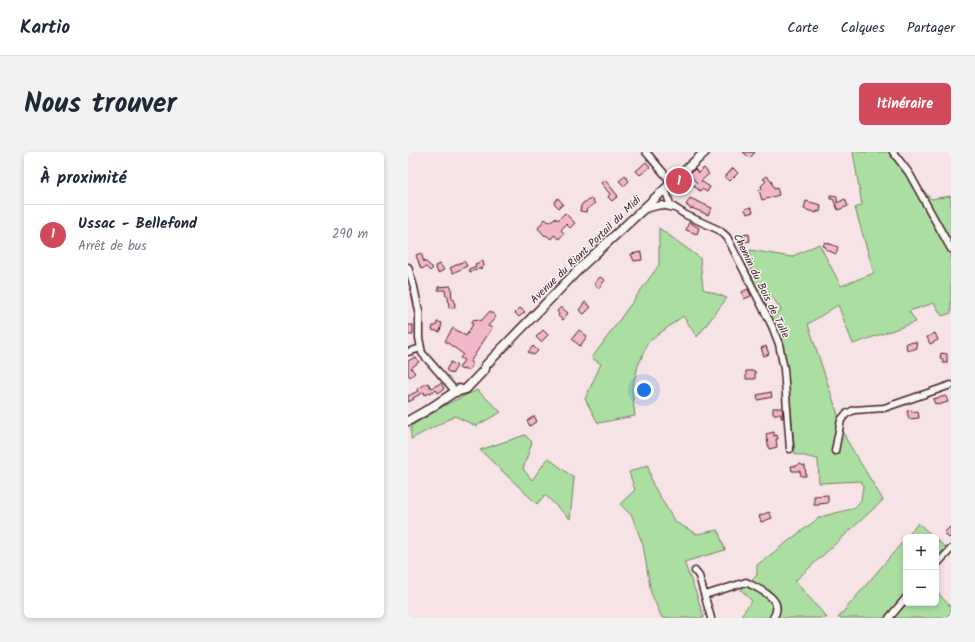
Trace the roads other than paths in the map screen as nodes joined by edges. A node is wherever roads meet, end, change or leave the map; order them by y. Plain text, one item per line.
1 (646, 152) edge
2 (705, 152) edge
3 (893, 152) edge
4 (672, 182) junction
5 (665, 188) junction
6 (675, 208) junction
7 (642, 210) junction
8 (951, 249) edge
9 (408, 267) edge
10 (421, 348) junction
11 (408, 352) edge
12 (951, 385) edge
13 (456, 392) junction
14 (408, 421) edge
15 (790, 449) dead end
16 (835, 451) dead end
17 (951, 549) edge
18 (939, 562) edge
19 (695, 571) dead end
20 (705, 595) junction
21 (903, 602) edge
22 (711, 618) edge
23 (773, 618) edge
24 (889, 618) edge

1 - 4 street
2 - 4 main road, Avenue du Riant Portail du Midi
3 - 8 street
4 - 5 main road, Avenue du Riant Portail du Midi
5 - 6 street
5 - 7 main road, Avenue du Riant Portail du Midi
6 - 7 street, Chemin du Bois de Tulle
6 - 15 street, Chemin du Bois de Tulle
7 - 13 main road, Avenue du Riant Portail du Midi
9 - 10 street
10 - 11 street
10 - 13 street
12 - 16 street
13 - 14 main road, Avenue du Riant Portail du Midi
17 - 18 street
19 - 20 street
20 - 22 street
20 - 23 street
21 - 24 street

